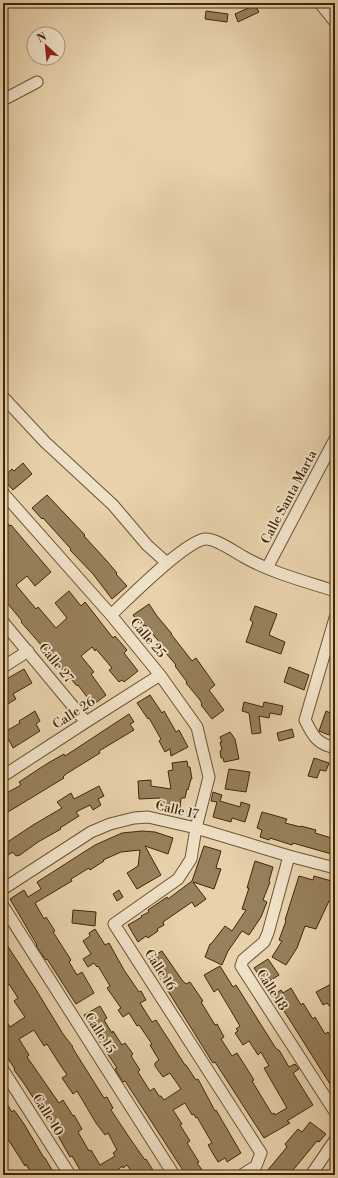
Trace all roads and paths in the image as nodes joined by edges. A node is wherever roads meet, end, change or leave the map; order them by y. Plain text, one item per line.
1 (320, 3) edge
2 (335, 22) edge
3 (37, 82) dead end
4 (3, 100) edge
5 (3, 397) edge
6 (335, 439) edge
7 (3, 493) edge
8 (166, 564) junction
9 (267, 568) junction
10 (335, 591) edge
11 (111, 615) junction
12 (335, 618) edge
13 (3, 622) edge
14 (28, 651) junction
15 (3, 667) edge
16 (160, 675) junction
17 (86, 722) junction
18 (335, 748) edge
19 (3, 776) edge
20 (196, 828) junction
21 (289, 856) junction
22 (335, 868) edge
23 (3, 890) edge
24 (3, 906) edge
25 (3, 1070) edge
26 (335, 1112) edge
27 (335, 1140) edge
28 (70, 1175) edge
29 (174, 1175) edge
30 (242, 1175) edge
31 (311, 1175) edge

1 - 2 street
3 - 4 street
5 - 8 street
6 - 9 street, Calle Santa Marta
7 - 11 street, Calle 25
8 - 9 street
8 - 11 street
9 - 10 street
11 - 16 street, Calle 25
12 - 18 street
13 - 14 street, Calle 27
14 - 15 street
14 - 17 street, Calle 27
16 - 17 street, Calle 26
16 - 20 street, Calle 25
17 - 19 street, Calle 26
20 - 21 street, Calle 17
20 - 23 street, Calle 17
20 - 30 street, Calle 16
21 - 22 street, Calle 17
21 - 26 street, Calle 18
24 - 29 street, Calle 15
25 - 28 street, Calle 10
27 - 31 street

